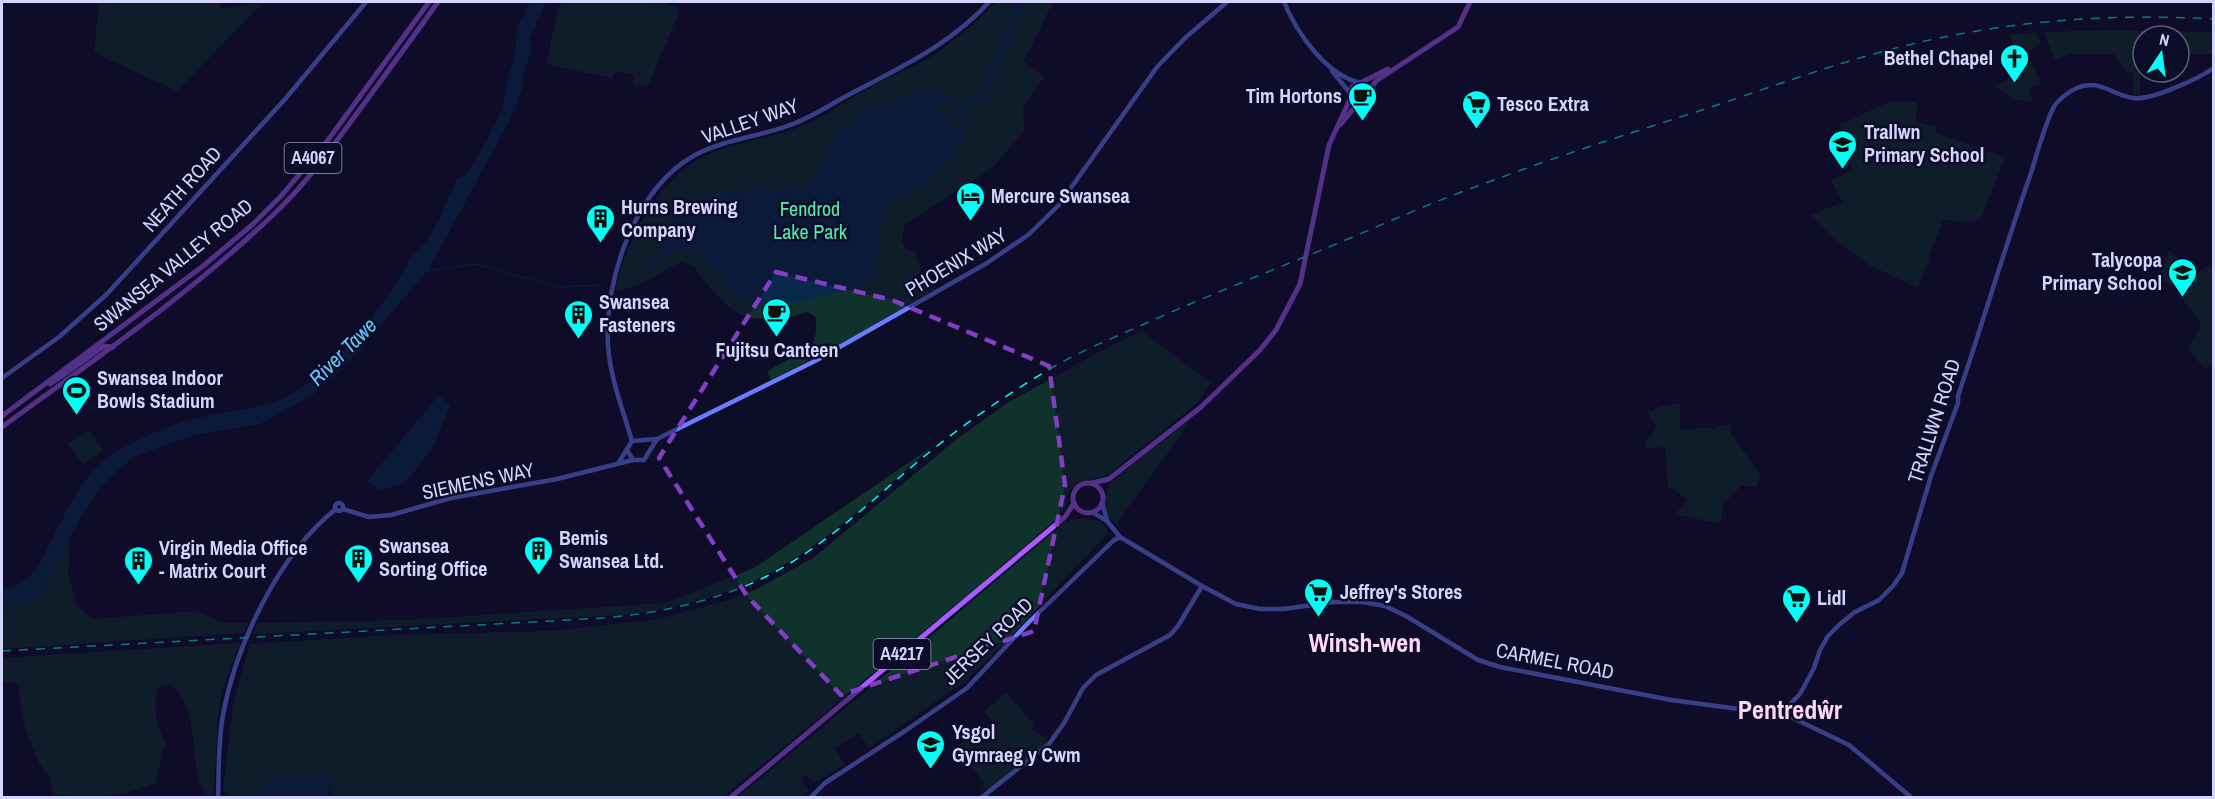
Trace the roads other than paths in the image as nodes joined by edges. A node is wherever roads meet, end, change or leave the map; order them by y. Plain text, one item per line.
1 (366, 2) edge
2 (429, 2) edge
3 (438, 2) edge
4 (988, 2) edge
5 (1227, 2) edge
6 (1284, 2) edge
7 (1470, 2) edge
8 (1325, 61) junction
9 (1399, 65) junction
10 (2214, 68) edge
11 (1361, 83) junction
12 (1369, 91) junction
13 (1350, 95) junction
14 (1362, 103) junction
15 (1326, 160) junction
16 (113, 347) junction
17 (2, 378) edge
18 (32, 393) junction
19 (2, 416) edge
20 (2, 427) edge
21 (657, 439) junction
22 (643, 440) junction
23 (633, 441) junction
24 (627, 450) junction
25 (649, 453) junction
26 (633, 460) junction
27 (619, 462) junction
28 (1109, 479) junction
29 (1092, 483) junction
30 (1102, 493) junction
31 (1074, 503) junction
32 (1102, 503) junction
33 (1082, 511) junction
34 (1092, 512) junction
35 (1065, 517) junction
36 (1107, 521) junction
37 (1120, 537) junction
38 (1202, 586) junction
39 (1785, 709) junction
40 (730, 797) edge
41 (218, 798) edge
42 (810, 798) edge
43 (981, 798) edge
44 (1912, 798) edge

1 - 17 street, NEATH ROAD
2 - 18 main road, SWANSEA VALLEY ROAD / A4067
3 - 16 main road, SWANSEA VALLEY ROAD / A4067
4 - 23 street, VALLEY WAY
5 - 21 street, PHOENIX WAY
6 - 8 street
7 - 9 main road
8 - 11 street
8 - 13 street
9 - 11 main road
9 - 12 main road
10 - 39 street, TRALLWN ROAD
11 - 12 main road
11 - 13 main road
12 - 14 main road
13 - 14 main road
13 - 15 main road
14 - 15 main road
15 - 28 main road
16 - 18 main road
16 - 20 main road, SWANSEA VALLEY ROAD / A4067
18 - 19 main road, SWANSEA VALLEY ROAD / A4067
21 - 22 street, PHOENIX WAY
21 - 25 street
22 - 23 street
22 - 25 street
23 - 24 street
24 - 26 street
24 - 27 street
25 - 26 street
26 - 27 street, SIEMENS WAY
27 - 41 street, SIEMENS WAY
28 - 29 main road
28 - 30 main road
29 - 30 main road
29 - 31 main road
30 - 32 main road
31 - 33 main road
31 - 35 main road, A4217
32 - 34 main road
32 - 36 street, CARMEL ROAD
33 - 34 main road
33 - 35 main road, A4217
34 - 36 street, CARMEL ROAD
35 - 40 main road, A4217
36 - 37 street, CARMEL ROAD
37 - 38 street, CARMEL ROAD
37 - 42 street, JERSEY ROAD
38 - 39 street, CARMEL ROAD
38 - 43 street
39 - 44 street

